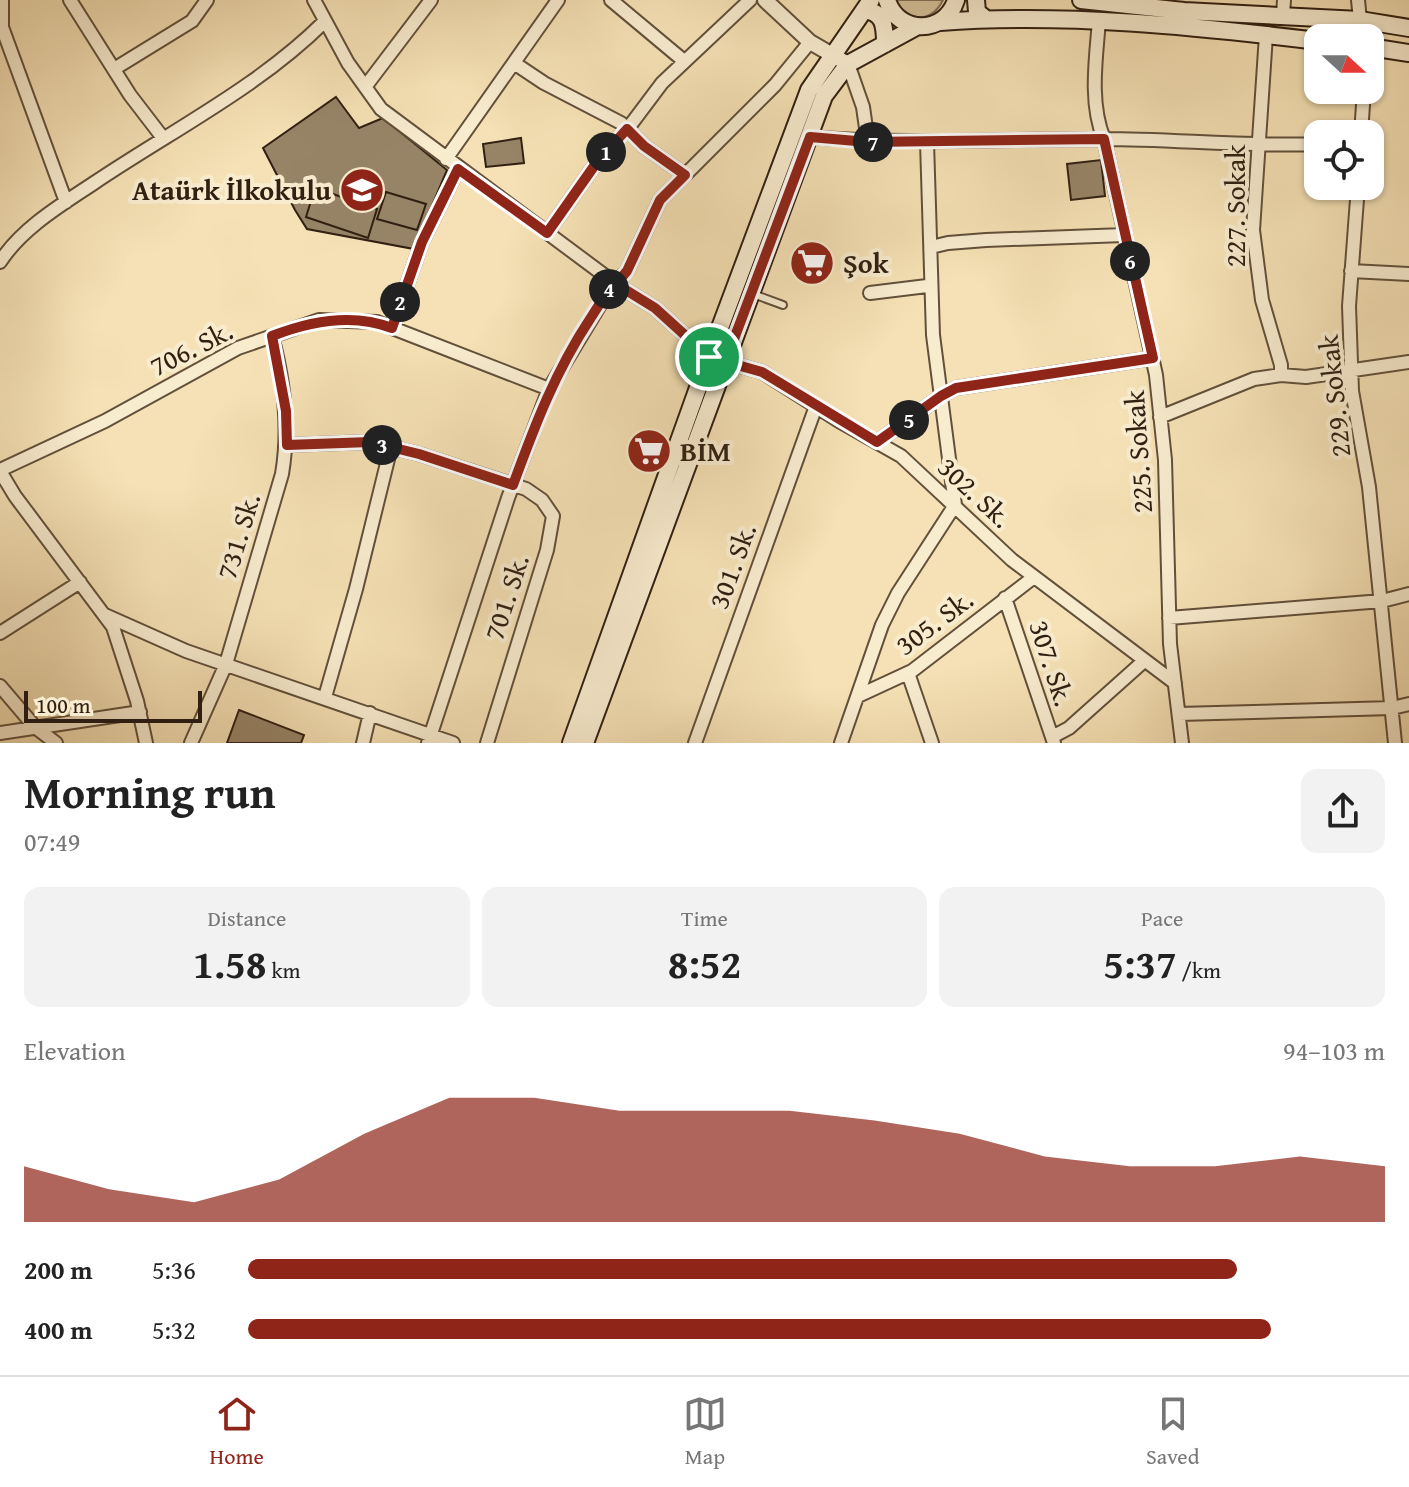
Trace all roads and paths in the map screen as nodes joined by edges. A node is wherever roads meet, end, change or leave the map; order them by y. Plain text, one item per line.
1 (2, 0) edge
2 (70, 0) edge
3 (207, 0) edge
4 (314, 0) edge
5 (431, 0) edge
6 (558, 0) edge
7 (611, 0) edge
8 (750, 0) edge
9 (765, 0) edge
10 (887, 0) edge
11 (956, 0) edge
12 (976, 0) edge
13 (1081, 0) edge
14 (1358, 0) edge
15 (867, 5) edge
16 (1184, 5) edge
17 (1284, 7) edge
18 (986, 19) junction
19 (1360, 20) junction
20 (325, 21) junction
21 (1099, 21) junction
22 (940, 22) junction
23 (916, 27) junction
24 (1409, 28) edge
25 (1266, 35) junction
26 (1304, 39) edge
27 (810, 42) junction
28 (885, 44) junction
29 (1384, 49) edge
30 (1409, 53) edge
31 (833, 54) junction
32 (684, 61) junction
33 (514, 63) junction
34 (848, 64) junction
35 (114, 69) junction
36 (365, 87) junction
37 (627, 129) junction
38 (810, 137) junction
39 (163, 138) junction
40 (1104, 139) junction
41 (868, 142) junction
42 (925, 142) junction
43 (1304, 144) edge
44 (1257, 146) junction
45 (446, 159) junction
46 (458, 169) junction
47 (685, 175) junction
48 (1357, 200) edge
49 (66, 202) junction
50 (547, 233) junction
51 (1124, 235) junction
52 (931, 247) junction
53 (0, 262) edge
54 (1351, 271) junction
55 (1409, 274) edge
56 (616, 284) junction
57 (927, 286) junction
58 (752, 293) junction
59 (870, 293) dead end
60 (783, 305) dead end
61 (392, 328) junction
62 (272, 336) junction
63 (1153, 358) junction
64 (717, 360) junction
65 (1409, 362) edge
66 (1351, 371) junction
67 (1281, 375) junction
68 (549, 389) junction
69 (941, 396) junction
70 (816, 406) junction
71 (1160, 417) junction
72 (877, 442) junction
73 (287, 445) junction
74 (391, 447) junction
75 (0, 470) edge
76 (513, 485) junction
77 (955, 505) junction
78 (1034, 577) junction
79 (80, 582) junction
80 (1409, 594) edge
81 (1005, 598) junction
82 (1382, 601) junction
83 (105, 615) junction
84 (1169, 618) junction
85 (0, 633) edge
86 (1144, 661) junction
87 (226, 664) junction
88 (908, 673) junction
89 (1175, 683) junction
90 (0, 686) edge
91 (858, 696) junction
92 (325, 697) junction
93 (1409, 704) edge
94 (1392, 708) junction
95 (140, 712) junction
96 (370, 713) junction
97 (1179, 714) junction
98 (35, 727) junction
99 (0, 733) edge
100 (429, 739) edge
101 (1053, 740) edge
102 (56, 743) edge
103 (146, 743) edge
104 (191, 743) edge
105 (363, 743) edge
106 (453, 743) edge
107 (487, 743) edge
108 (571, 743) edge
109 (585, 743) edge
110 (695, 743) edge
111 (841, 743) edge
112 (932, 743) edge
113 (1182, 743) edge
114 (1395, 743) edge

1 - 49 street
2 - 35 street
3 - 35 street
4 - 20 street
5 - 36 street
6 - 33 street
7 - 32 street
8 - 32 street
9 - 27 street
10 - 23 main road
11 - 22 main road
12 - 18 main road
13 - 16 main road
14 - 19 street
15 - 28 main road
15 - 31 main road
16 - 17 main road
17 - 19 main road
18 - 21 main road
18 - 22 main road
19 - 24 main road
20 - 36 street
20 - 39 street
21 - 25 main road
21 - 40 street, 225. Sokak
22 - 23 main road
23 - 28 main road
25 - 26 main road
25 - 44 street, 227. Sokak
27 - 31 street
27 - 47 street
28 - 34 main road
29 - 30 main road
31 - 34 street
31 - 64 main road
32 - 37 street
33 - 37 street
33 - 45 street
34 - 38 main road
34 - 41 street
35 - 39 street
36 - 45 street
37 - 47 street
37 - 50 street
38 - 41 street
38 - 58 main road
39 - 49 street
40 - 42 street
40 - 44 street
40 - 51 street, 225. Sokak
41 - 42 street
42 - 52 street
42 - 57 street
43 - 44 street
44 - 67 street, 227. Sokak
45 - 46 street
46 - 50 street
46 - 61 street
47 - 56 street
48 - 54 street, 229. Sokak
49 - 53 street
50 - 56 street
51 - 52 street
51 - 63 street, 225. Sokak
52 - 69 street
54 - 55 street
54 - 66 street, 229. Sokak
56 - 64 street
56 - 68 street
57 - 59 street
57 - 69 street
58 - 60 lane
58 - 64 main road
61 - 62 street, 706. Sk.
61 - 68 street, 706. Sk.
62 - 73 street, 731. Sk.
62 - 75 street, 706. Sk.
63 - 69 street
63 - 71 street, 225. Sokak
64 - 70 street, 302. Sk.
64 - 108 main road
64 - 109 main road
65 - 66 street
66 - 67 street
66 - 82 street, 229. Sokak
67 - 71 street
68 - 76 street
69 - 72 street
69 - 77 street
70 - 72 street, 302. Sk.
70 - 110 street, 301. Sk.
71 - 84 street, 225. Sokak
72 - 77 street, 302. Sk.
73 - 74 street
73 - 87 street, 731. Sk.
74 - 76 street
74 - 92 street
75 - 79 street
76 - 100 street
76 - 107 street, 701. Sk.
77 - 78 street, 302. Sk.
77 - 91 street
78 - 81 street, 305. Sk.
78 - 86 street, 302. Sk.
79 - 83 street
79 - 85 street
80 - 82 street
81 - 88 street, 305. Sk.
81 - 101 street, 307. Sk.
82 - 84 street
82 - 94 street, 229. Sokak
83 - 87 street
83 - 95 street
84 - 89 street, 225. Sokak
86 - 89 street, 302. Sk.
86 - 101 street
87 - 92 street
87 - 104 street, 731. Sk.
88 - 91 street, 305. Sk.
88 - 112 street
89 - 97 street, 225. Sokak
90 - 98 street
91 - 111 street
92 - 96 street
93 - 94 street
94 - 97 street
94 - 114 street, 229. Sokak
95 - 98 street
95 - 103 street
96 - 100 street
96 - 105 street
97 - 113 street, 225. Sokak
98 - 99 street
98 - 102 street
100 - 106 street

